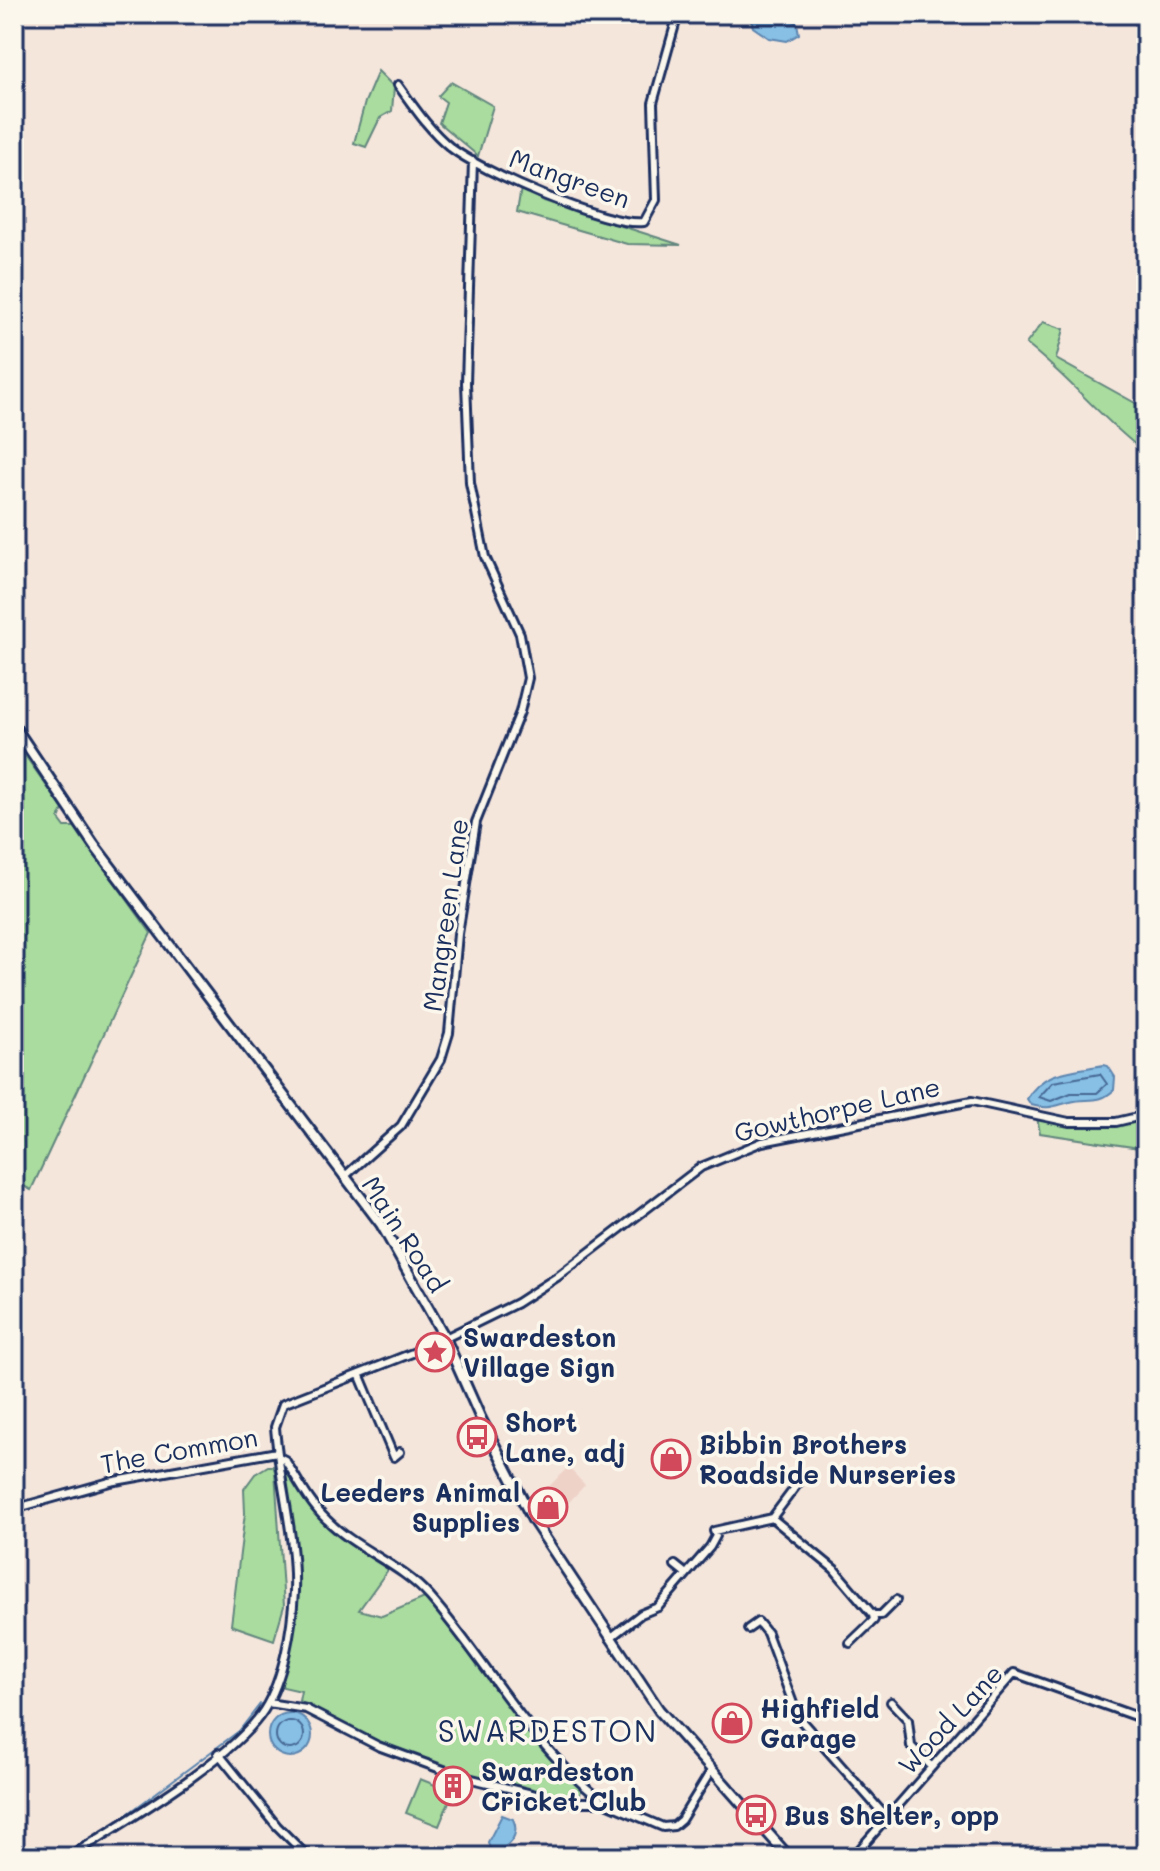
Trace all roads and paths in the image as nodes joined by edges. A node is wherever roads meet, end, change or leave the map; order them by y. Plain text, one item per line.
1 (678, 14) edge
2 (398, 85) dead end
3 (473, 161) junction
4 (14, 726) edge
5 (1146, 1115) edge
6 (344, 1177) junction
7 (445, 1338) junction
8 (360, 1376) junction
9 (278, 1454) junction
10 (390, 1464) dead end
11 (799, 1482) dead end
12 (14, 1509) edge
13 (772, 1518) junction
14 (675, 1565) dead end
15 (685, 1573) junction
16 (896, 1600) dead end
17 (873, 1615) junction
18 (766, 1617) dead end
19 (758, 1622) junction
20 (748, 1629) dead end
21 (610, 1638) junction
22 (850, 1643) dead end
23 (891, 1702) dead end
24 (268, 1703) junction
25 (1146, 1720) edge
26 (218, 1753) junction
27 (932, 1767) junction
28 (711, 1771) junction
29 (604, 1802) junction
30 (887, 1818) junction
31 (69, 1857) edge
32 (308, 1857) edge
33 (789, 1857) edge
34 (853, 1857) edge

1 - 3 street, Mangreen
2 - 3 street, Mangreen
3 - 6 street, Mangreen Lane
4 - 6 main road, Main Road
5 - 7 street, Gowthorpe Lane
6 - 7 main road, Main Road
7 - 8 street, Gowthorpe Lane
7 - 21 main road, Main Road
8 - 9 street, Gowthorpe Lane
8 - 10 street
9 - 12 street, The Common
9 - 24 street, The Common
9 - 29 street
11 - 13 street
13 - 15 street
13 - 17 street
14 - 15 street
15 - 21 street
16 - 17 street
17 - 22 street
18 - 19 street
19 - 20 street
19 - 30 street
21 - 28 main road, Main Road
23 - 27 street
24 - 26 street, The Common
24 - 29 street
25 - 27 street, Wood Lane
26 - 31 street, The Common
26 - 32 street
27 - 30 street, Wood Lane
28 - 29 street
28 - 33 main road, Main Road
30 - 34 street, Wood Lane

